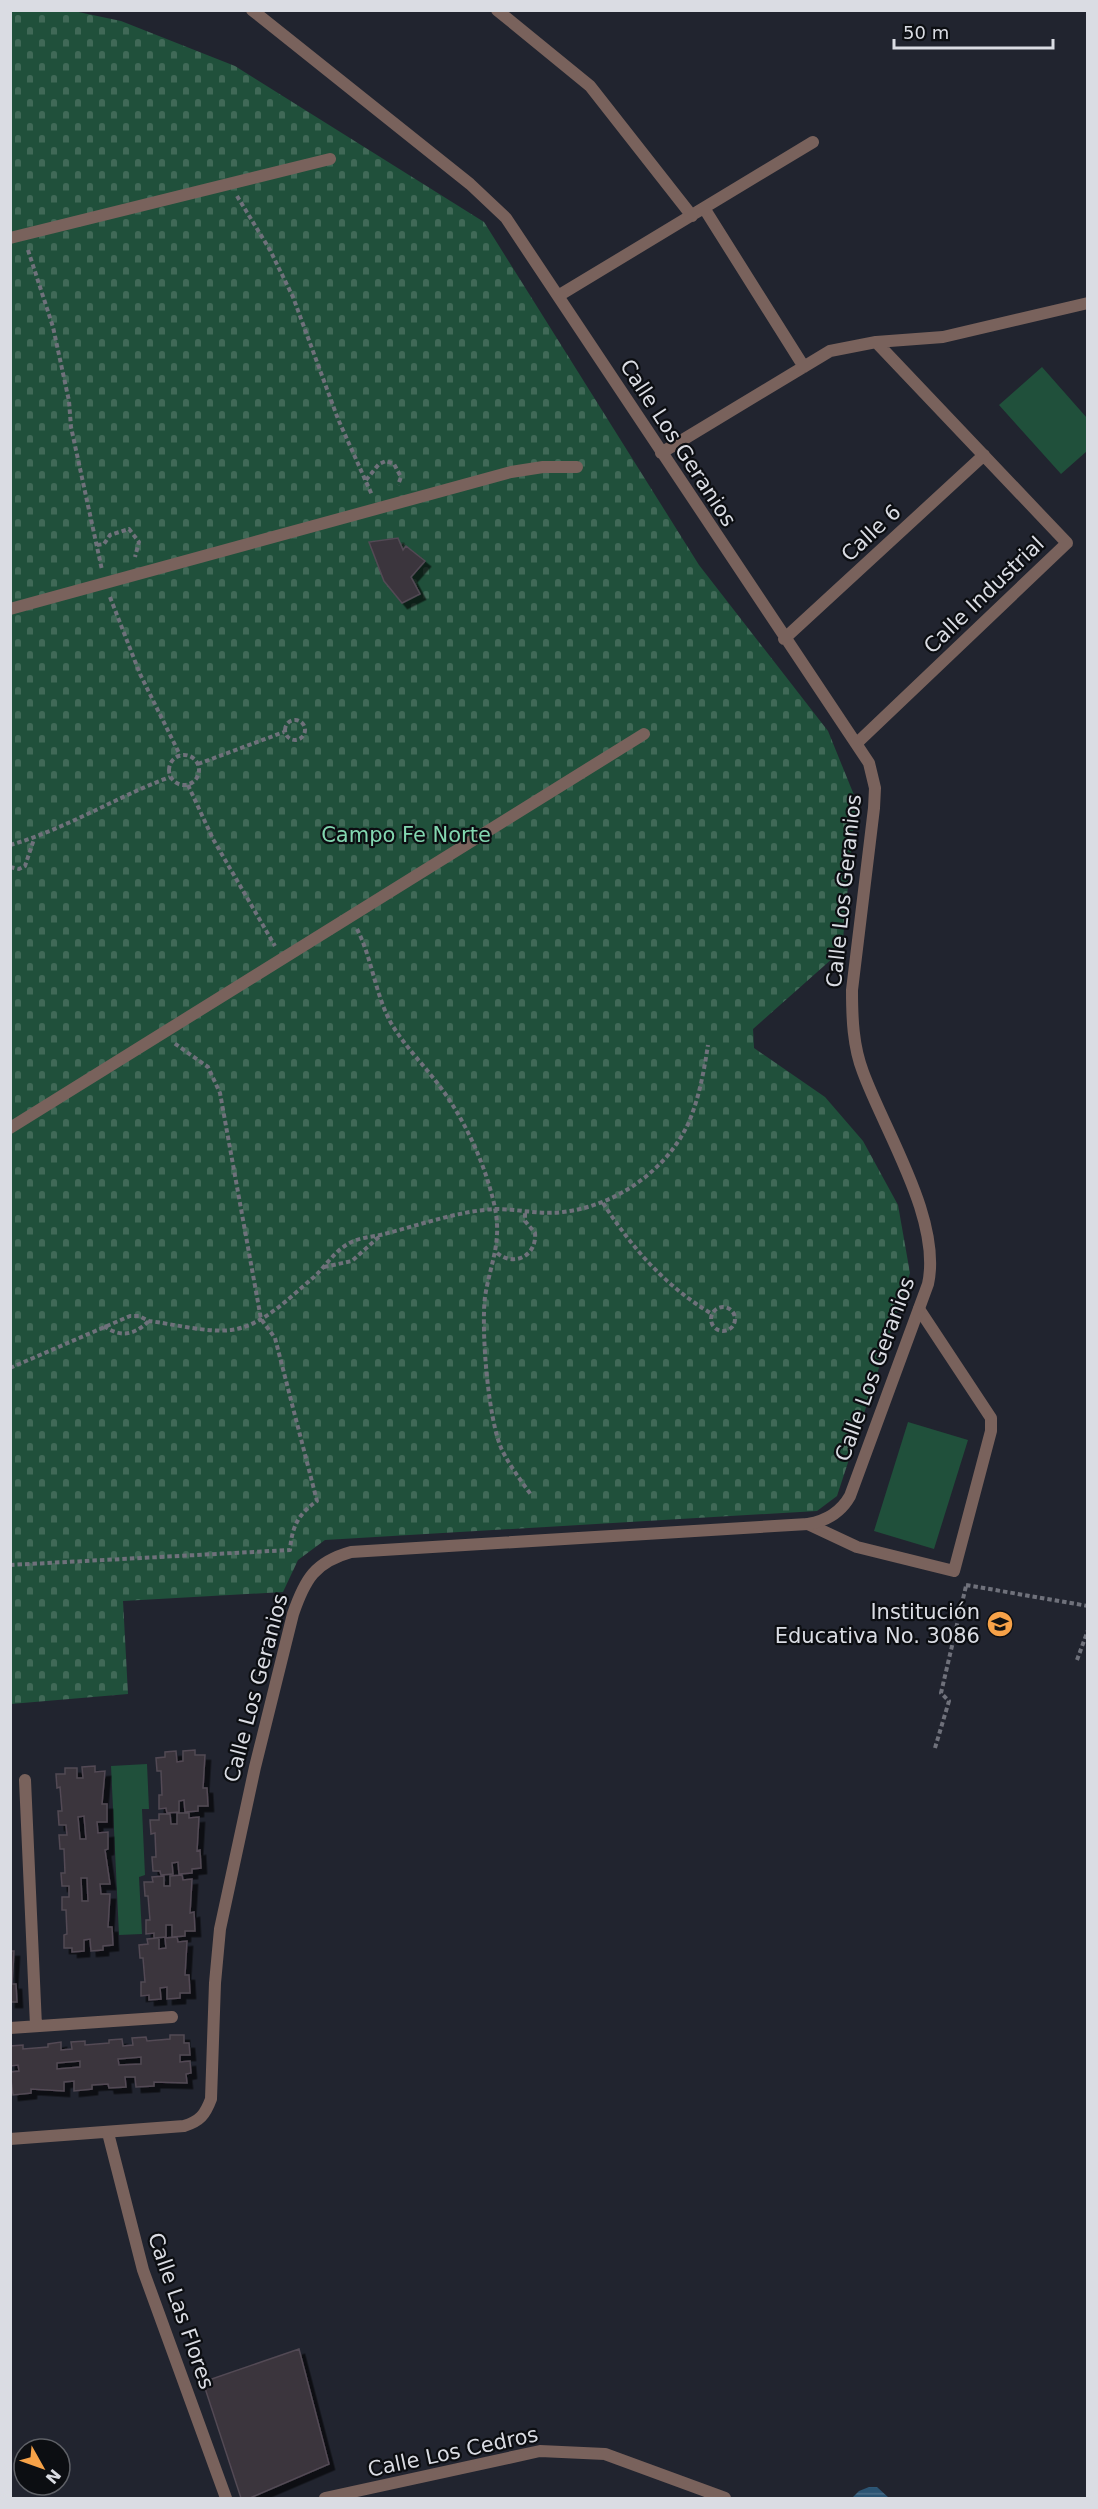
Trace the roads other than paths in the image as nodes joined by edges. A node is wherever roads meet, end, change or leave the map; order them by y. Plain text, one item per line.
1 (252, 10) edge
2 (497, 10) edge
3 (813, 142) dead end
4 (330, 159) dead end
5 (704, 208) junction
6 (692, 216) junction
7 (17, 236) edge
8 (558, 296) junction
9 (1088, 303) edge
10 (876, 342) junction
11 (804, 367) junction
12 (661, 453) junction
13 (984, 455) junction
14 (577, 467) dead end
15 (10, 609) edge
16 (784, 639) junction
17 (644, 734) dead end
18 (857, 743) junction
19 (10, 1128) edge
20 (919, 1309) junction
21 (808, 1524) junction
22 (25, 1780) dead end
23 (172, 2017) dead end
24 (36, 2026) junction
25 (10, 2028) edge
26 (108, 2133) junction
27 (10, 2139) edge
28 (226, 2499) edge
29 (325, 2499) edge
30 (726, 2499) edge

1 - 8 street, Calle Los Geranios
2 - 6 street
3 - 5 street
4 - 7 street
5 - 6 street
5 - 11 street
6 - 8 street
8 - 12 street, Calle Los Geranios
9 - 10 street
10 - 11 street
10 - 13 street, Calle Industrial
11 - 12 street
12 - 16 street, Calle Los Geranios
13 - 16 street, Calle 6
13 - 18 street, Calle Industrial
14 - 15 street
16 - 18 street, Calle Los Geranios
17 - 19 street
18 - 20 street, Calle Los Geranios
20 - 21 street, Calle Los Geranios
20 - 21 street
21 - 26 street, Calle Los Geranios
22 - 24 street
23 - 24 street
24 - 25 street
26 - 27 street, Calle Los Geranios
26 - 28 street, Calle Las Flores
29 - 30 street, Calle Los Cedros

